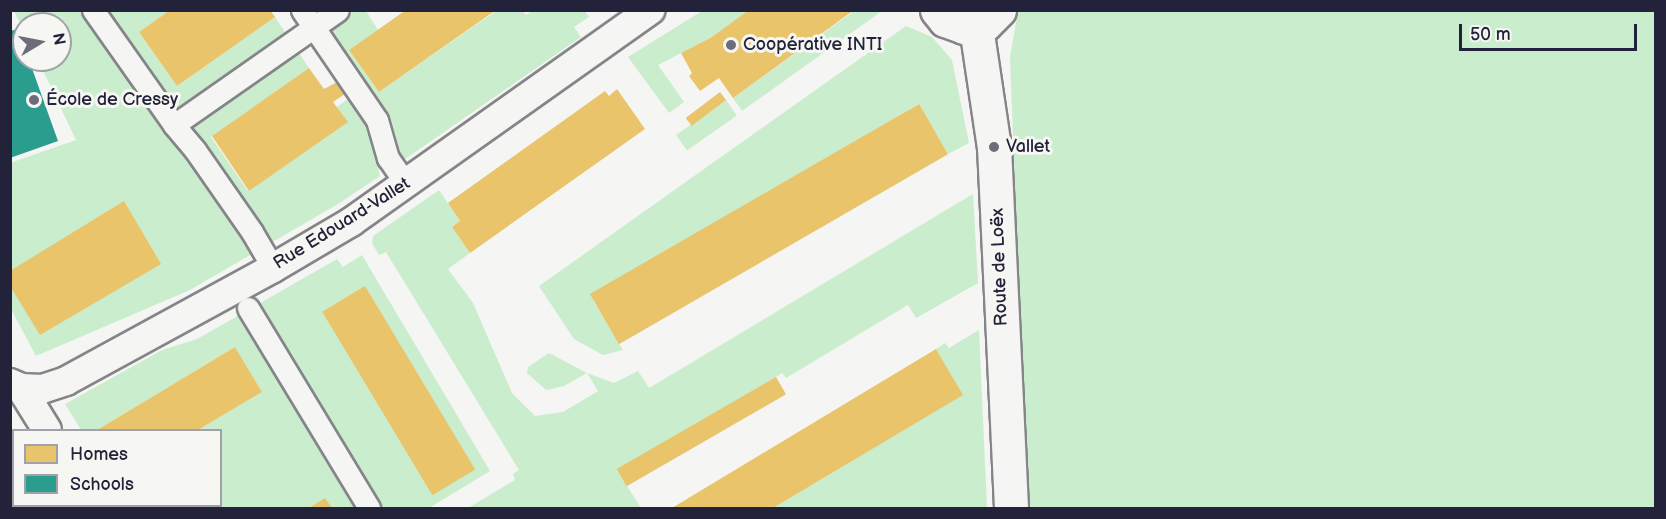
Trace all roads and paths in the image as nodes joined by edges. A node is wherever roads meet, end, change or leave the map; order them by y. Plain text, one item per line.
1 (93, 10) edge
2 (338, 10) edge
3 (650, 10) edge
4 (937, 10) edge
5 (308, 19) edge
6 (618, 19) edge
7 (988, 19) edge
8 (174, 125) junction
9 (406, 184) junction
10 (273, 268) junction
11 (248, 308) dead end
12 (16, 386) edge
13 (46, 429) edge
14 (369, 508) edge
15 (1011, 508) edge

1 - 8 street
2 - 5 street
3 - 6 street, Rue Edouard-Vallet
4 - 7 street
5 - 8 street
5 - 9 street
6 - 9 street, Rue Edouard-Vallet
7 - 15 street, Route de Loëx
8 - 10 street
9 - 10 street, Rue Edouard-Vallet
10 - 12 street, Rue Edouard-Vallet
11 - 14 street
12 - 13 street

